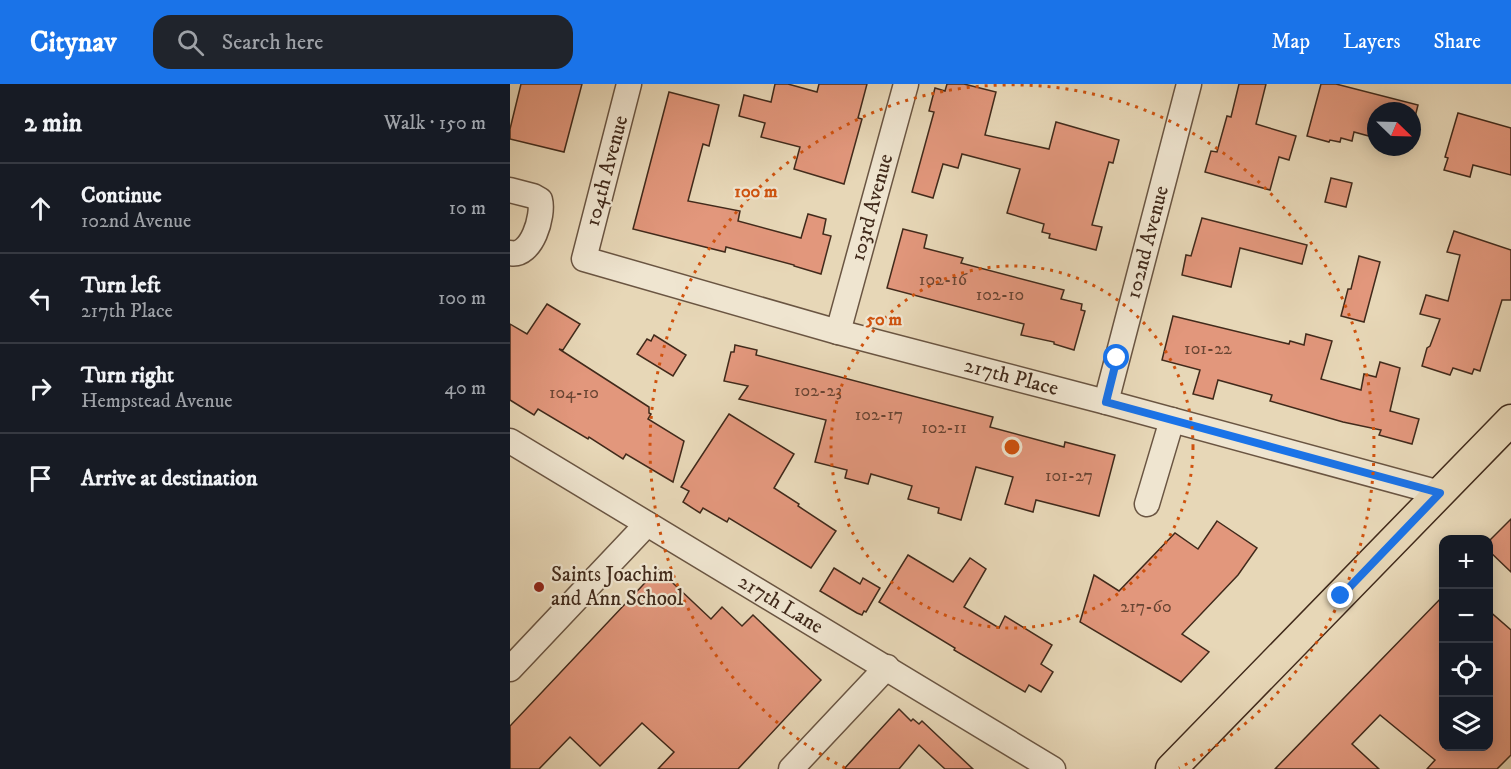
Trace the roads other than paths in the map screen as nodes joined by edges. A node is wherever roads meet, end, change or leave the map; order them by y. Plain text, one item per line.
1 (629, 84) edge
2 (906, 84) edge
3 (1189, 84) edge
4 (510, 190) edge
5 (510, 253) edge
6 (584, 259) joint
7 (838, 332) junction
8 (1106, 402) junction
9 (1172, 420) junction
10 (1511, 420) edge
11 (510, 441) edge
12 (1440, 493) junction
13 (1147, 504) dead end
14 (647, 524) junction
15 (887, 667) junction
16 (510, 669) edge
17 (791, 769) edge
18 (1053, 769) edge
19 (1171, 769) edge

1 - 6 street, 104th Avenue
2 - 7 street, 103rd Avenue
3 - 8 street, 102nd Avenue
4 - 5 street
6 - 7 street, 217th Place
7 - 8 street, 217th Place
8 - 9 street, 217th Place
9 - 12 street, 217th Place
9 - 13 street
10 - 12 main road
11 - 14 street, 217th Lane
12 - 19 main road
14 - 15 street, 217th Lane
14 - 16 street
15 - 17 street
15 - 18 street, 217th Lane

